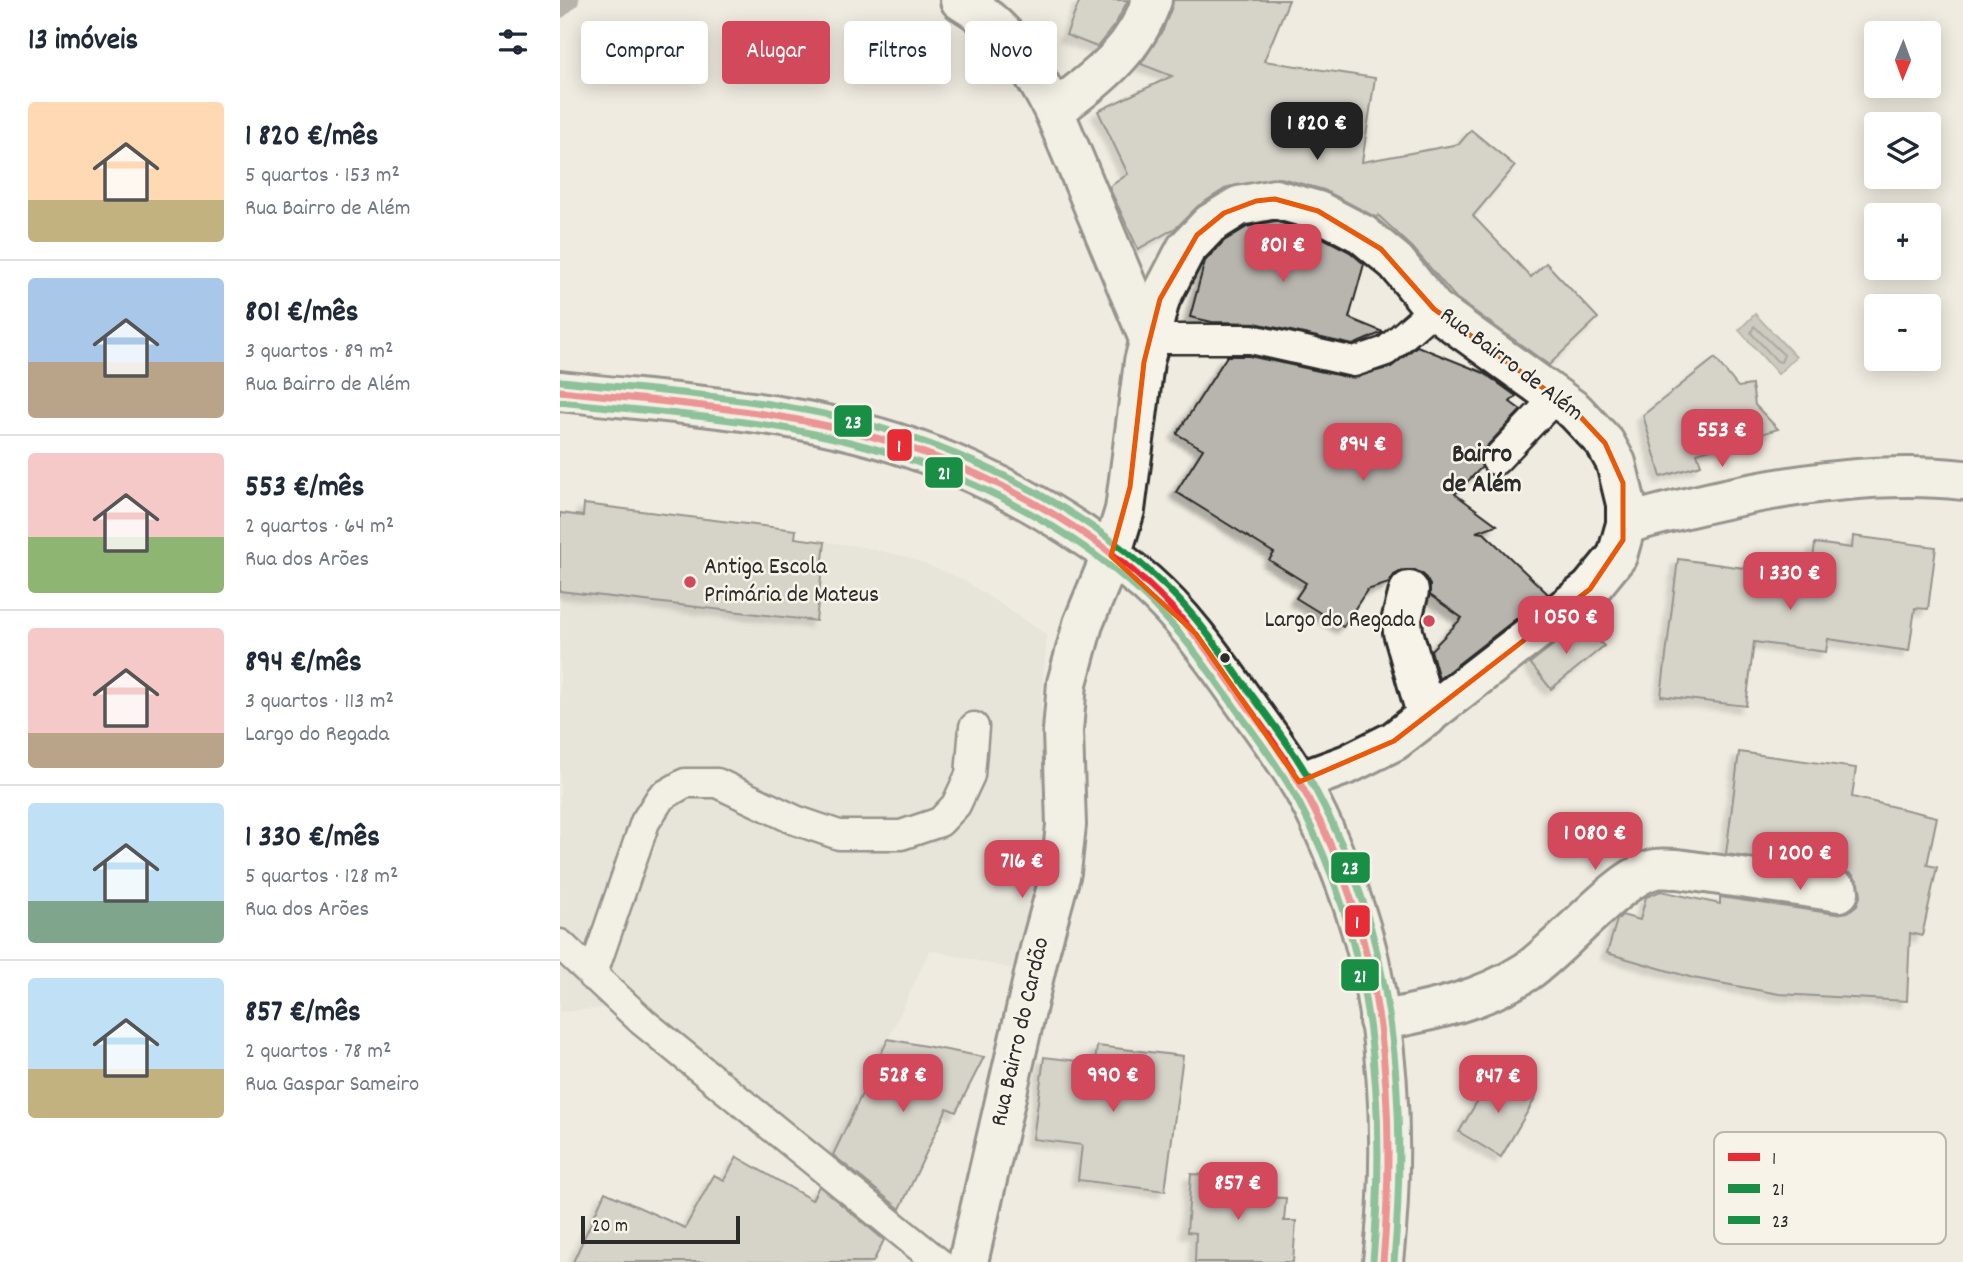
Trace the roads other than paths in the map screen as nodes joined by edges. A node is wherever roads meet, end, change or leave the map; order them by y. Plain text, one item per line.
1 (960, 0) edge
2 (1152, 0) edge
3 (1054, 111) junction
4 (1434, 309) junction
5 (1149, 339) junction
6 (560, 391) edge
7 (1557, 396) junction
8 (1496, 460) dead end
9 (1963, 480) edge
10 (1626, 524) junction
11 (1111, 556) junction
12 (1409, 590) dead end
13 (1427, 717) junction
14 (974, 727) dead end
15 (1300, 782) junction
16 (1839, 892) dead end
17 (560, 944) edge
18 (592, 976) junction
19 (1379, 1021) junction
20 (938, 1262) edge
21 (968, 1262) edge
22 (1383, 1262) edge

1 - 3 street
2 - 3 street
3 - 5 street
4 - 5 lane
4 - 5 street, Rua Bairro de Além
4 - 7 street, Rua Bairro de Além
5 - 11 street, Rua Bairro de Além
6 - 11 street
7 - 8 lane
7 - 10 street, Rua Bairro de Além
9 - 10 street
10 - 13 street, Rua Bairro de Além
11 - 15 street
11 - 21 street, Rua Bairro do Cardão
12 - 13 street
13 - 15 street, Rua Bairro de Além
14 - 18 lane
15 - 19 street
16 - 19 street
17 - 18 lane
18 - 20 lane
19 - 22 street

